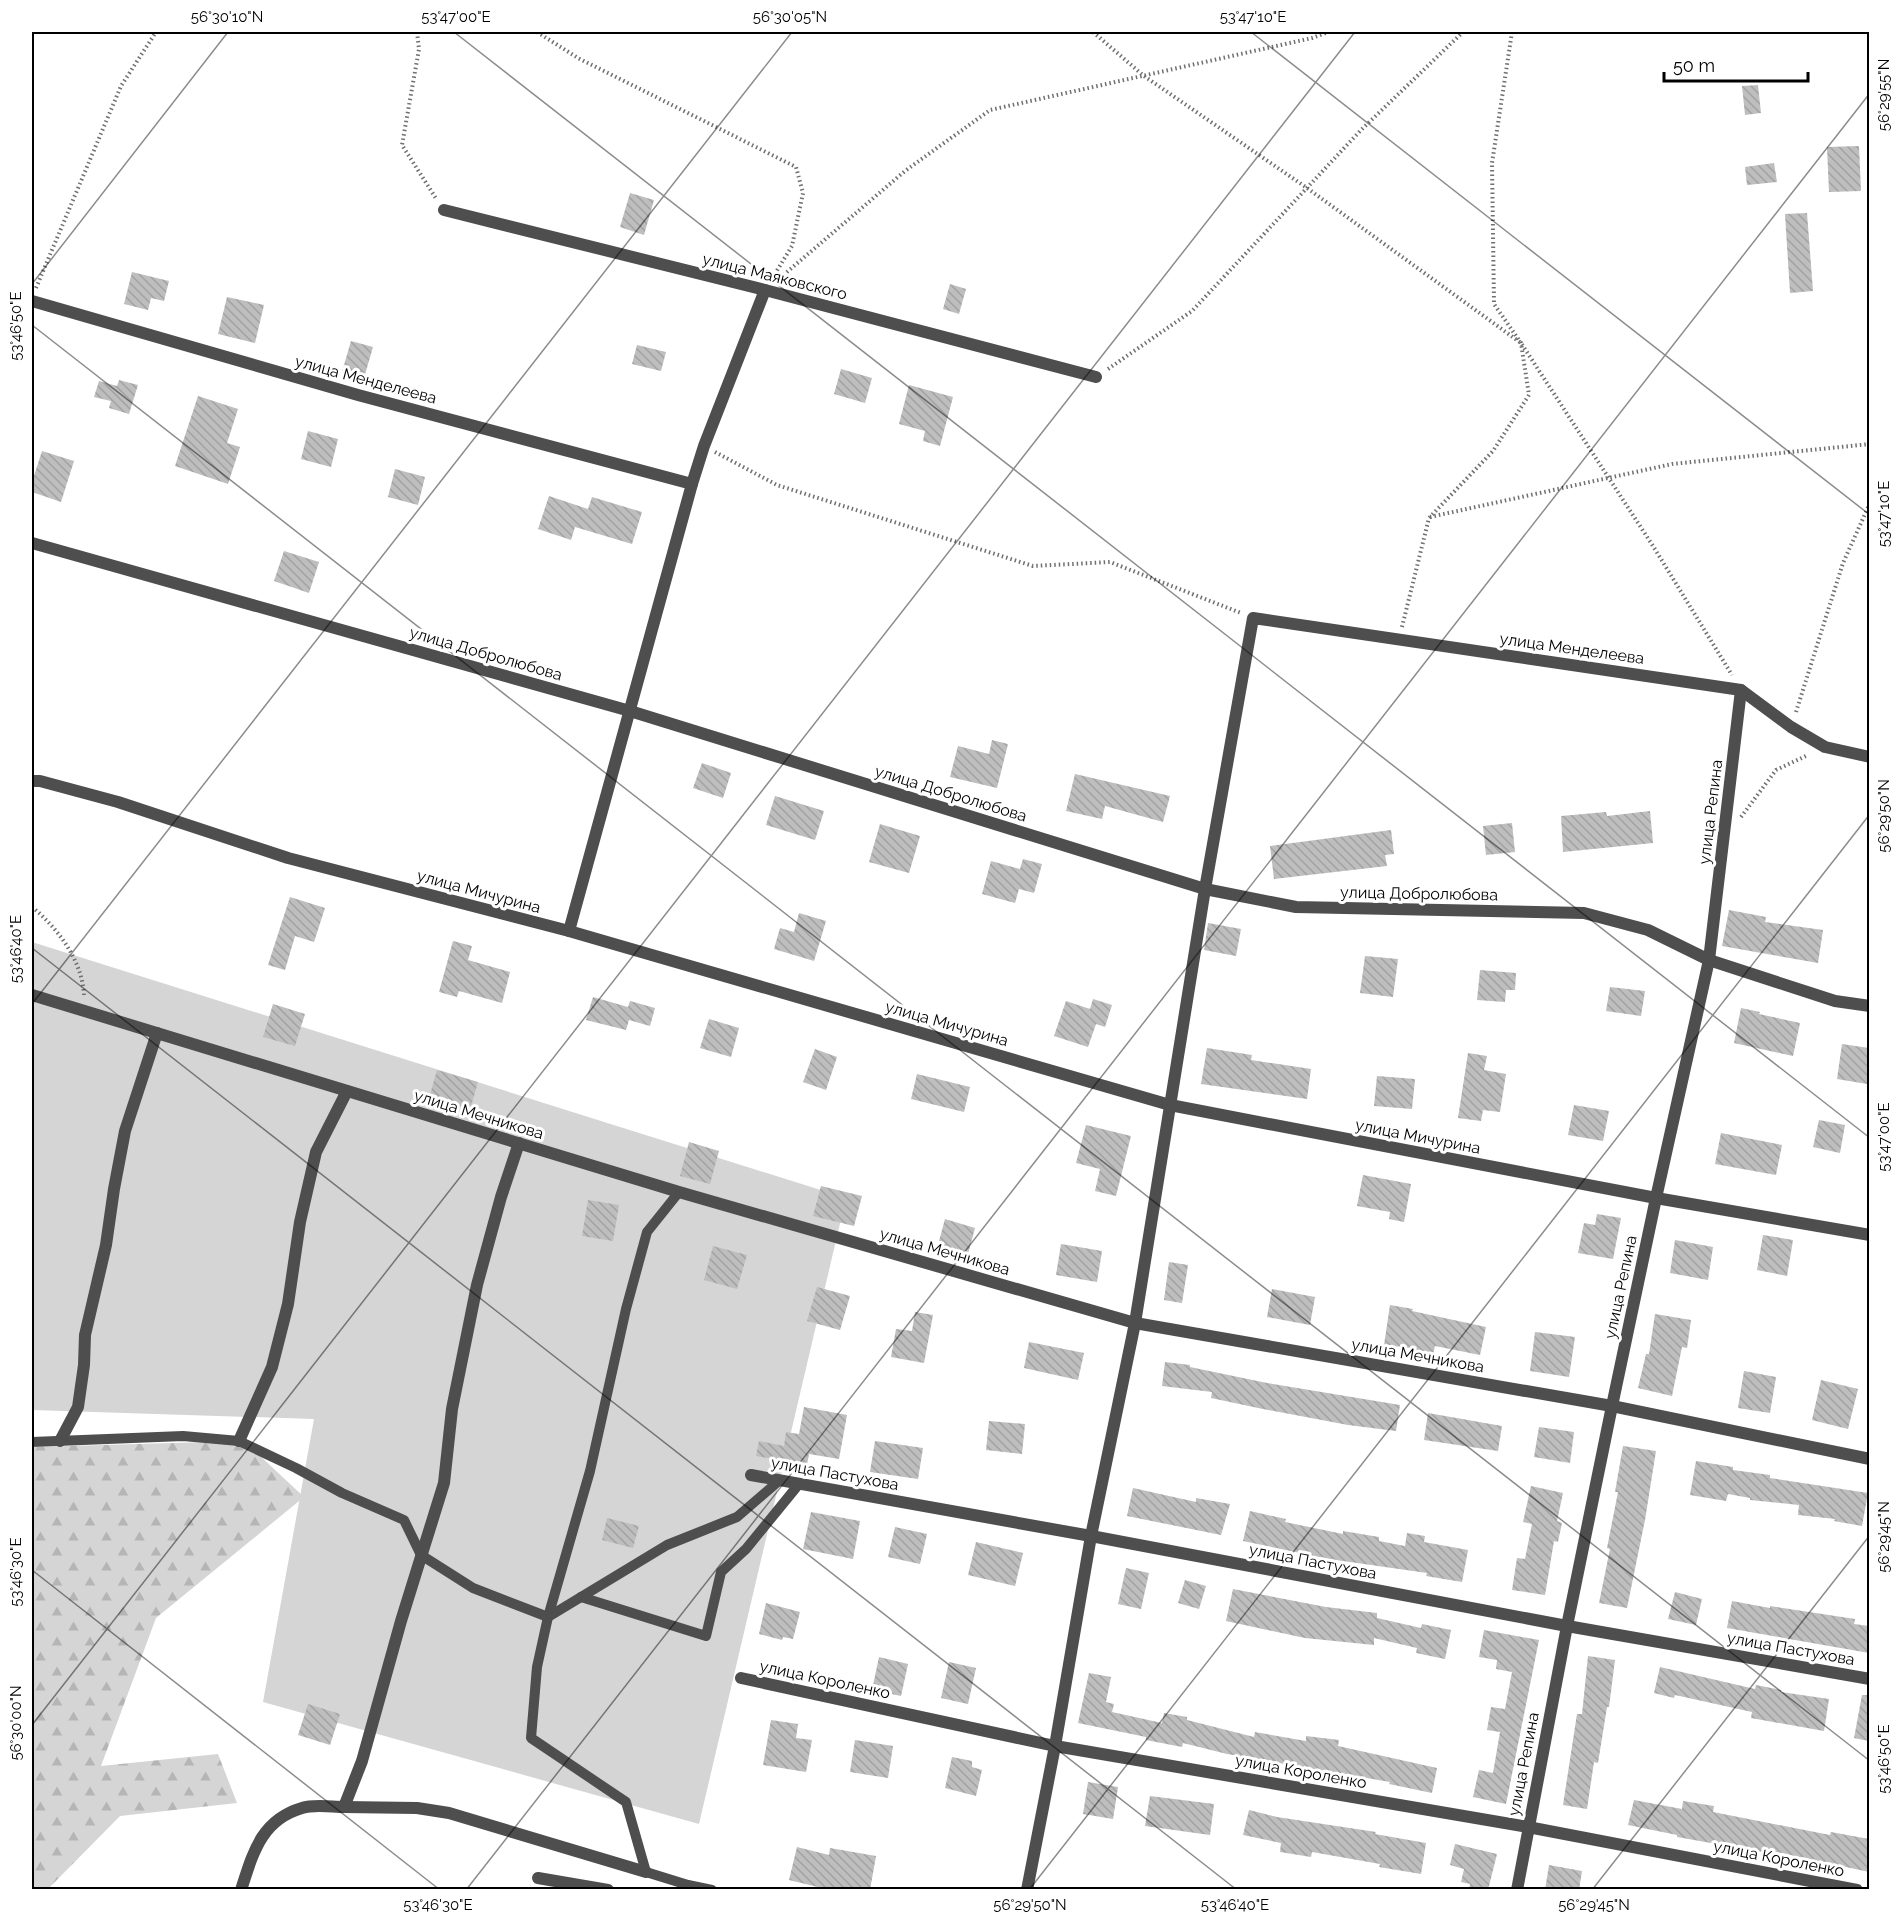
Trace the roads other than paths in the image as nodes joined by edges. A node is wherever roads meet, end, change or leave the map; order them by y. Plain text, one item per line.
1 (444, 210) road end
2 (765, 290) junction
3 (32, 302) edge
4 (1096, 377) road end
5 (692, 484) junction
6 (32, 543) edge
7 (1741, 690) junction
8 (630, 711) junction
9 (1869, 757) edge
10 (32, 782) edge
11 (1205, 889) junction
12 (569, 931) junction
13 (1709, 960) junction
14 (32, 995) edge
15 (1869, 1006) edge
16 (157, 1034) junction
17 (347, 1091) junction
18 (1170, 1105) junction
19 (519, 1143) junction
20 (679, 1192) junction
21 (1656, 1198) junction
22 (1869, 1234) edge
23 (1135, 1323) junction
24 (1612, 1406) junction
25 (60, 1441) junction
26 (239, 1441) junction
27 (32, 1442) edge
28 (1869, 1459) edge
29 (751, 1475) dead end
30 (780, 1480) junction
31 (799, 1484) junction
32 (1091, 1536) junction
33 (421, 1555) junction
34 (581, 1597) junction
35 (548, 1617) junction
36 (1567, 1626) junction
37 (741, 1678) dead end
38 (1869, 1679) edge
39 (1055, 1746) junction
40 (344, 1807) junction
41 (1528, 1827) junction
42 (646, 1872) junction
43 (538, 1878) dead end
44 (242, 1890) edge
45 (608, 1890) edge
46 (712, 1890) edge
47 (1027, 1890) edge
48 (1517, 1890) edge
49 (1857, 1890) edge

1 - 2 street, улица Маяковского
2 - 4 street, улица Маяковского
2 - 5 street
3 - 5 street, улица Менделеева
5 - 8 street
6 - 8 street, улица Добролюбова
7 - 9 street, улица Менделеева
7 - 11 street, улица Менделеева
7 - 13 street, улица Репина
8 - 11 street, улица Добролюбова
8 - 12 street
10 - 12 street, улица Мичурина
11 - 13 street, улица Добролюбова
11 - 18 street
12 - 18 street, улица Мичурина
13 - 15 street, улица Добролюбова
13 - 21 street, улица Репина
14 - 16 street, улица Мечникова
16 - 17 street, улица Мечникова
16 - 25 street
17 - 19 street, улица Мечникова
17 - 26 street
18 - 21 street, улица Мичурина
18 - 23 street
19 - 20 street, улица Мечникова
19 - 33 street
20 - 23 street, улица Мечникова
20 - 35 lane
21 - 22 street, улица Мичурина
21 - 24 street, улица Репина
23 - 24 street, улица Мечникова
23 - 32 street
24 - 28 street, улица Мечникова
24 - 36 street, улица Репина
25 - 26 lane
25 - 27 lane
26 - 33 lane
29 - 30 street, улица Пастухова
30 - 31 street, улица Пастухова
30 - 34 lane
31 - 32 street, улица Пастухова
31 - 34 lane
32 - 36 street, улица Пастухова
32 - 39 street
33 - 35 lane
33 - 40 street
34 - 35 lane
35 - 42 lane
36 - 38 street, улица Пастухова
36 - 41 street, улица Репина
37 - 39 street, улица Короленко
39 - 41 street, улица Короленко
39 - 47 street
40 - 42 street
40 - 44 street
41 - 48 street, улица Репина
41 - 49 street, улица Короленко
42 - 46 lane
43 - 45 street

